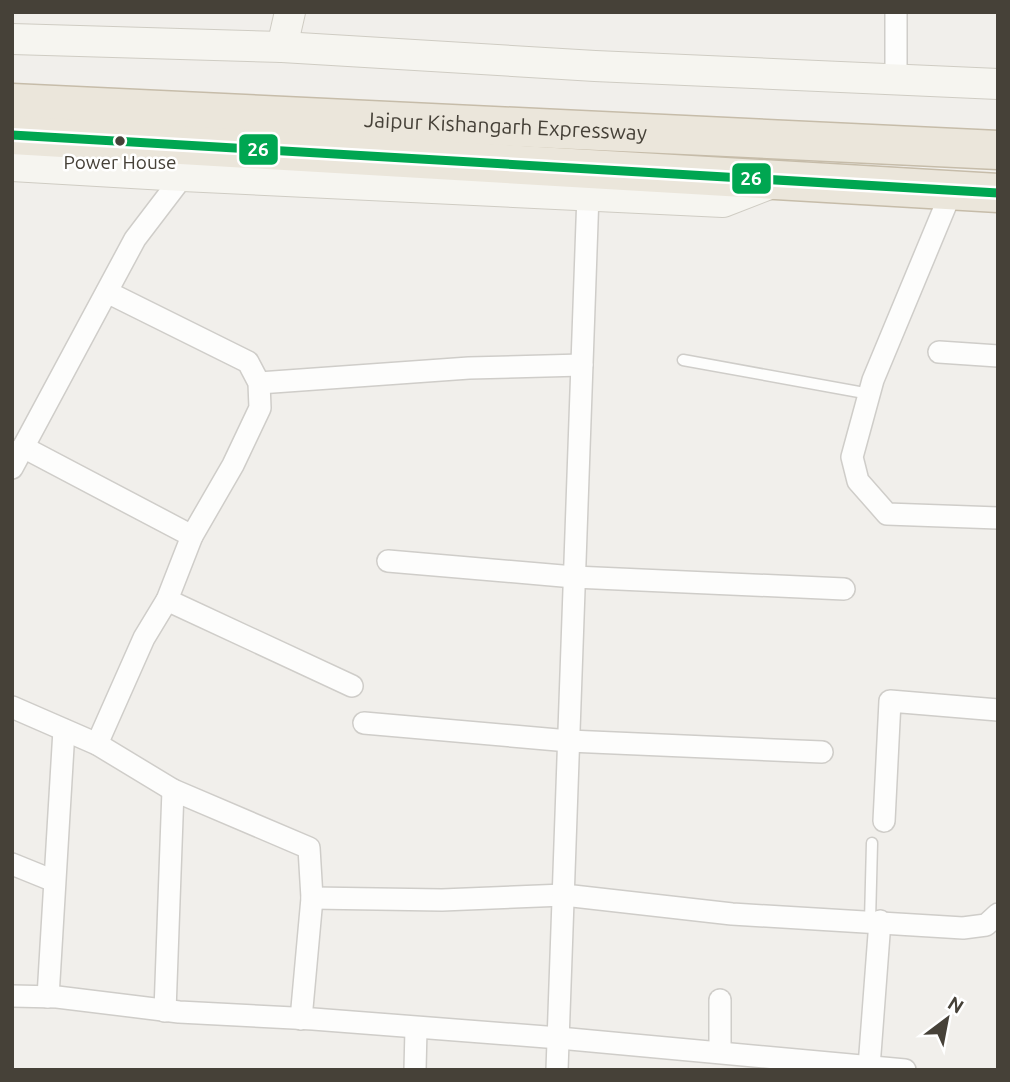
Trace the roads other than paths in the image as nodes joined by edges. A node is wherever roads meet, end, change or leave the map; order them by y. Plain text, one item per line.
1 (290, 12) edge
2 (896, 12) edge
3 (12, 39) edge
4 (282, 47) junction
5 (895, 80) junction
6 (998, 84) edge
7 (12, 103) edge
8 (12, 135) edge
9 (998, 150) edge
10 (12, 166) edge
11 (183, 176) junction
12 (779, 180) junction
13 (952, 190) junction
14 (998, 192) edge
15 (588, 194) junction
16 (107, 292) junction
17 (939, 352) dead end
18 (998, 356) edge
19 (683, 360) dead end
20 (582, 365) junction
21 (259, 383) junction
22 (870, 394) junction
23 (23, 447) junction
24 (12, 468) edge
25 (998, 518) edge
26 (192, 537) junction
27 (388, 561) dead end
28 (575, 577) junction
29 (844, 589) dead end
30 (167, 600) junction
31 (352, 685) dead end
32 (12, 707) edge
33 (998, 710) edge
34 (364, 723) dead end
35 (64, 730) junction
36 (569, 741) junction
37 (97, 744) junction
38 (822, 752) dead end
39 (173, 790) junction
40 (884, 821) dead end
41 (872, 844) dead end
42 (12, 864) edge
43 (54, 881) junction
44 (564, 895) junction
45 (312, 898) junction
46 (998, 915) edge
47 (875, 921) junction
48 (12, 996) edge
49 (48, 997) junction
50 (720, 1000) dead end
51 (165, 1011) junction
52 (301, 1019) junction
53 (416, 1029) junction
54 (559, 1038) junction
55 (720, 1052) junction
56 (869, 1067) junction
57 (415, 1070) edge
58 (557, 1070) edge
59 (905, 1070) edge

1 - 4 street
2 - 5 street
3 - 4 street
4 - 5 street
5 - 6 street
7 - 9 highway, Jaipur Kishangarh Expressway
8 - 12 highway, Jaipur Kishangarh Expressway
10 - 11 street
11 - 15 street
11 - 16 street
12 - 13 highway, Jaipur Kishangarh Expressway
12 - 15 street
13 - 14 highway, Jaipur Kishangarh Expressway
13 - 22 street
15 - 20 street
16 - 21 street
16 - 23 street
17 - 18 street
19 - 22 lane
20 - 21 street
20 - 28 street
21 - 26 street
22 - 25 street
23 - 24 street
23 - 26 street
26 - 30 street
27 - 28 street
28 - 29 street
28 - 36 street
30 - 31 street
30 - 37 street
32 - 35 street
33 - 40 street
34 - 36 street
35 - 37 street
35 - 43 street
36 - 38 street
36 - 44 street
37 - 39 street
39 - 45 street
39 - 51 street
41 - 47 lane
42 - 43 street
43 - 49 street
44 - 45 street
44 - 47 street
44 - 54 street
45 - 52 street
46 - 47 street
47 - 56 street
48 - 49 street
49 - 51 street
50 - 55 street
51 - 52 street
52 - 53 street
53 - 54 street
53 - 57 street
54 - 55 street
54 - 58 street
55 - 56 street
56 - 59 street

